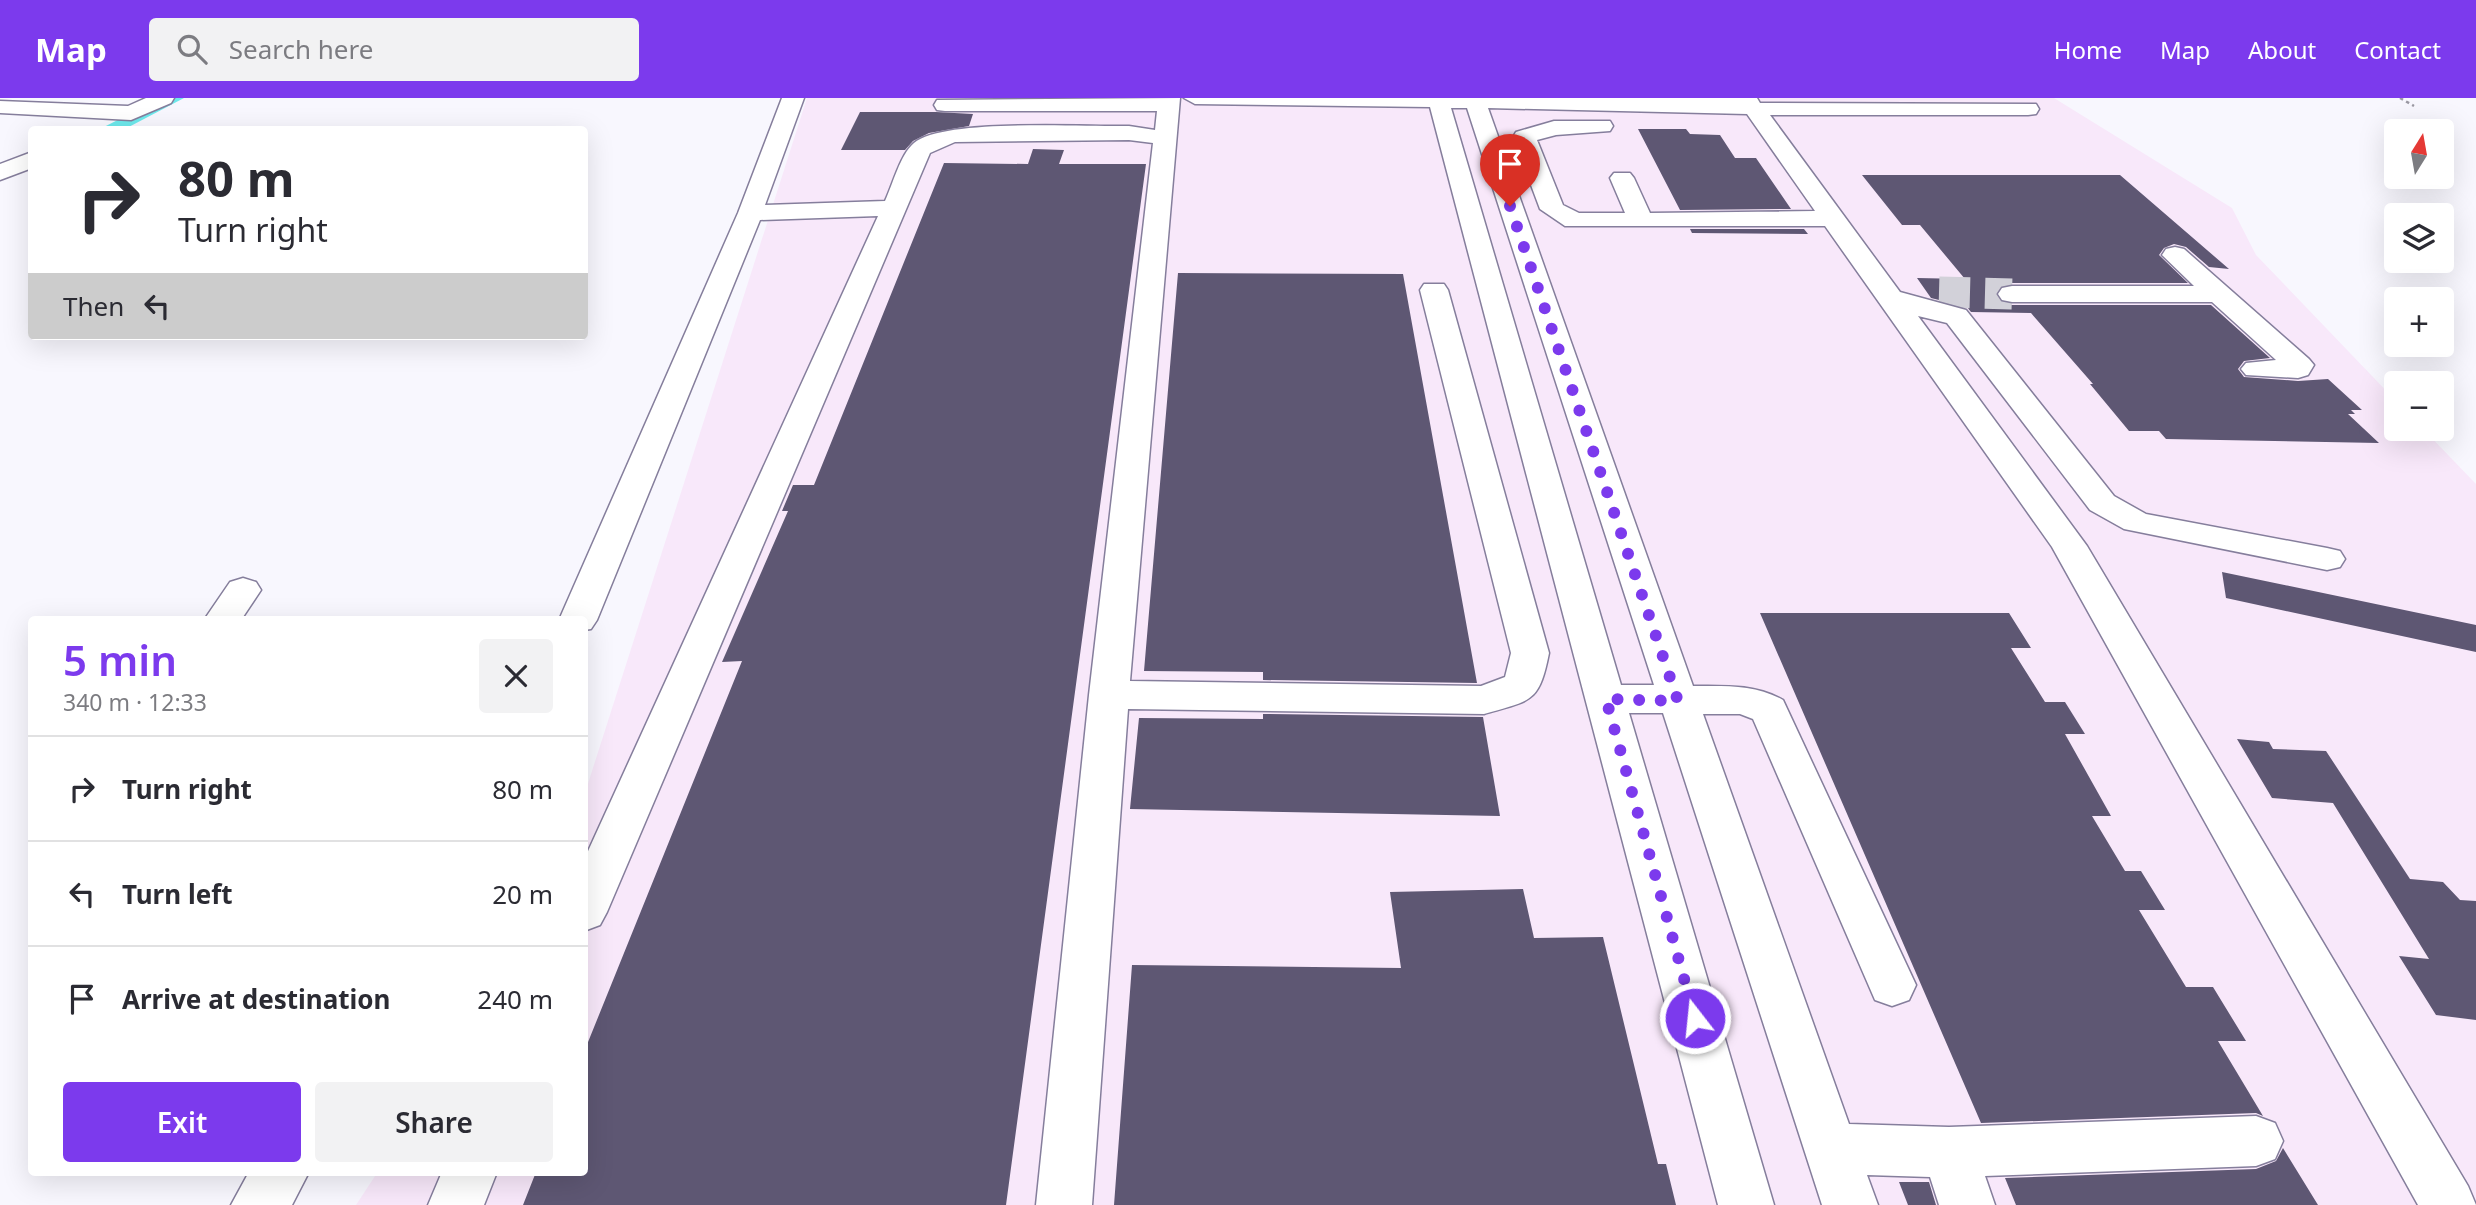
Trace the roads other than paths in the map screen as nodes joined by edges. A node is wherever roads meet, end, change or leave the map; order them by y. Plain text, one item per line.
1 (163, 98) edge
2 (793, 98) edge
3 (1283, 98) edge
4 (1456, 100) edge
5 (1749, 104) edge
6 (945, 105) dead end
7 (0, 107) edge
8 (2028, 109) dead end
9 (1174, 110) edge
10 (131, 113) junction
11 (103, 126) edge
12 (1598, 126) junction
13 (1674, 126) dead end
14 (1609, 150) dead end
15 (28, 161) edge
16 (0, 173) edge
17 (1622, 177) dead end
18 (893, 208) junction
19 (757, 213) junction
20 (1832, 218) junction
21 (1641, 220) junction
22 (2175, 255) dead end
23 (1434, 290) dead end
24 (1939, 292) tunnel mouth
25 (2012, 294) tunnel mouth
26 (2221, 294) junction
27 (1890, 298) junction
28 (2256, 369) dead end
29 (2327, 559) dead end
30 (243, 590) dead end
31 (225, 616) edge
32 (580, 616) edge
33 (1109, 695) junction
34 (1606, 699) junction
35 (1678, 701) junction
36 (588, 903) edge
37 (1892, 985) dead end
38 (2256, 1141) dead end
39 (1831, 1149) junction
40 (1949, 1152) junction
41 (279, 1176) edge
42 (468, 1176) edge
43 (260, 1205) edge
44 (456, 1205) edge
45 (1064, 1205) edge
46 (1746, 1205) edge
47 (1850, 1205) edge
48 (1967, 1205) edge
49 (2448, 1205) edge

1 - 10 street
2 - 19 street
3 - 4 street
3 - 9 street
4 - 5 street
4 - 34 street
4 - 35 street
5 - 8 street
5 - 20 street
6 - 9 street
7 - 10 street
9 - 18 street
9 - 33 street
10 - 11 street
12 - 13 street
12 - 14 street
12 - 21 street
15 - 16 street
17 - 21 street
18 - 19 street
18 - 36 street
19 - 32 street
20 - 21 street
20 - 27 street
22 - 26 street
23 - 33 street
24 - 27 street
25 - 26 street
26 - 28 street
27 - 29 street
27 - 49 street
30 - 31 street
33 - 45 street
34 - 35 street
34 - 46 street
35 - 37 street
35 - 39 street
38 - 40 street
39 - 40 street
39 - 47 street
40 - 48 street
41 - 43 street
42 - 44 street

